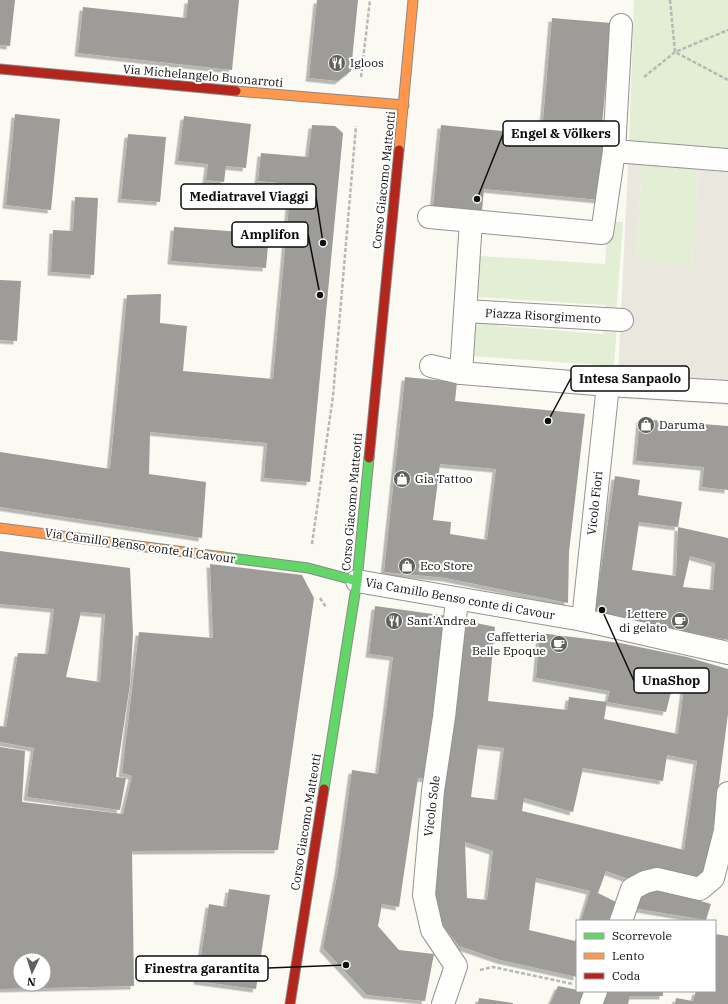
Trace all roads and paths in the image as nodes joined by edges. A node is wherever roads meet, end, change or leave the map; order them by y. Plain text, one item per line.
1 (370, 0) edge
2 (413, 0) edge
3 (670, 0) edge
4 (621, 25) dead end
5 (728, 30) edge
6 (675, 52) junction
7 (0, 69) edge
8 (728, 80) edge
9 (616, 98) junction
10 (358, 101) junction
11 (404, 105) junction
12 (614, 151) junction
13 (728, 160) edge
14 (429, 217) dead end
15 (471, 221) junction
16 (465, 311) junction
17 (622, 320) dead end
18 (431, 366) dead end
19 (461, 374) junction
20 (608, 385) junction
21 (728, 392) edge
22 (0, 528) edge
23 (308, 568) junction
24 (357, 581) junction
25 (457, 600) junction
26 (328, 610) dead end
27 (583, 620) junction
28 (728, 653) edge
29 (728, 793) edge
30 (621, 920) edge
31 (456, 966) junction
32 (576, 985) edge
33 (596, 992) edge
34 (290, 1004) edge
35 (443, 1004) edge
36 (591, 1004) edge

1 - 10 path
2 - 11 main road, Corso Giacomo Matteotti
3 - 6 path
4 - 9 street
5 - 6 path
6 - 8 path
6 - 9 path
7 - 10 main road, Via Michelangelo Buonarroti
9 - 12 street
10 - 11 main road, Via Michelangelo Buonarroti
10 - 23 path
11 - 24 main road, Corso Giacomo Matteotti
12 - 13 street
12 - 15 street
14 - 15 street
15 - 16 street
16 - 17 street, Piazza Risorgimento
16 - 19 street
18 - 19 street
19 - 20 street
20 - 21 street
20 - 27 street, Vicolo Fiori
22 - 23 main road, Via Camillo Benso conte di Cavour
23 - 24 main road, Via Camillo Benso conte di Cavour
23 - 26 path
24 - 25 street, Via Camillo Benso conte di Cavour
24 - 34 main road, Corso Giacomo Matteotti
25 - 27 street, Via Camillo Benso conte di Cavour
25 - 31 street, Vicolo Sole
27 - 28 street, Via Camillo Benso conte di Cavour
29 - 30 street
31 - 32 path
31 - 35 street
33 - 36 street

